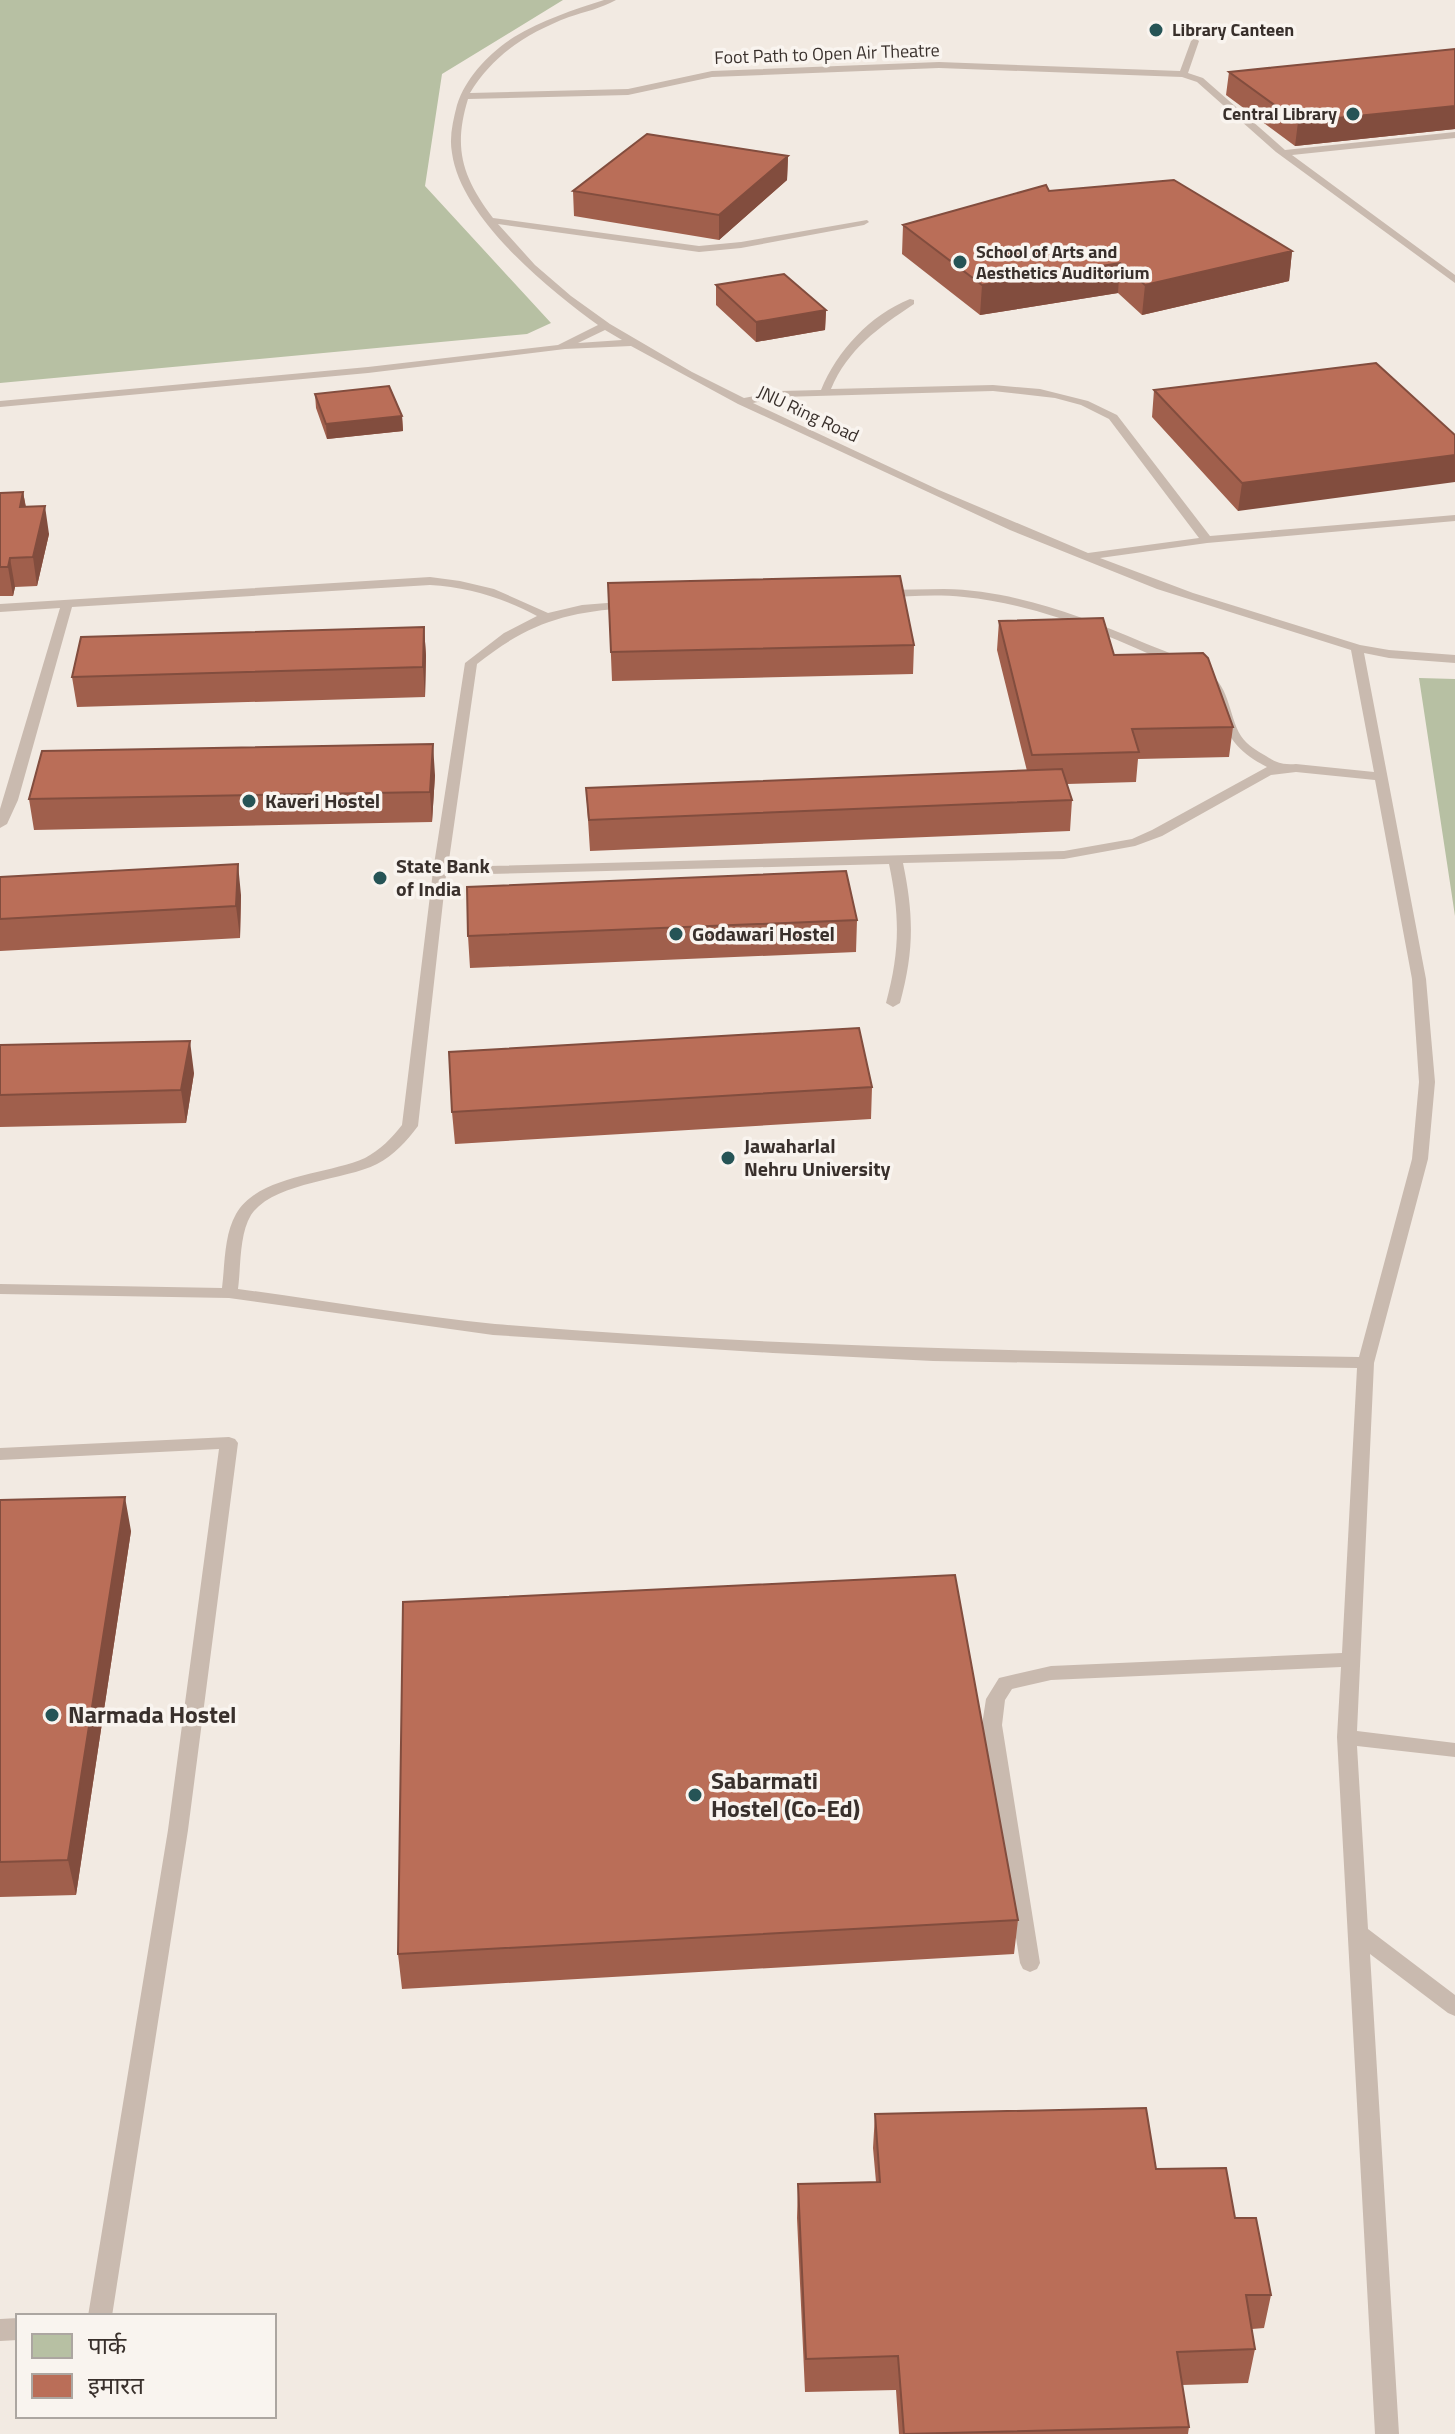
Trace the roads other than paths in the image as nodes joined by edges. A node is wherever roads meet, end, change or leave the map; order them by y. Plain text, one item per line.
1 (612, 0) edge
2 (1195, 41) dead end
3 (1188, 75) junction
4 (1225, 87) dead end
5 (1210, 88) junction
6 (464, 96) junction
7 (1455, 135) edge
8 (1285, 153) junction
9 (490, 220) junction
10 (864, 222) dead end
11 (1455, 280) edge
12 (910, 302) dead end
13 (605, 326) junction
14 (630, 343) junction
15 (560, 348) junction
16 (825, 392) junction
17 (742, 402) junction
18 (0, 404) edge
19 (1455, 518) edge
20 (1207, 540) junction
21 (1085, 557) junction
22 (863, 595) edge
23 (649, 604) edge
24 (67, 605) junction
25 (0, 608) edge
26 (545, 616) junction
27 (1357, 648) junction
28 (1455, 659) edge
29 (1280, 769) junction
30 (1379, 776) junction
31 (0, 824) edge
32 (895, 860) junction
33 (440, 871) junction
34 (893, 1003) dead end
35 (0, 1289) edge
36 (229, 1293) junction
37 (1366, 1363) junction
38 (0, 1454) edge
39 (1349, 1660) junction
40 (1347, 1737) junction
41 (1455, 1750) edge
42 (1358, 1933) junction
43 (1030, 1963) dead end
44 (1455, 2007) edge
45 (100, 2314) edge
46 (1387, 2434) edge

1 - 6 lane, JNU Ring Road
2 - 3 lane
3 - 5 lane
3 - 6 lane, Foot Path to Open Air Theatre
4 - 5 lane
5 - 8 lane
6 - 9 lane, JNU Ring Road
7 - 8 lane
8 - 11 lane
9 - 10 lane
9 - 13 lane, JNU Ring Road
12 - 16 lane
13 - 14 lane, JNU Ring Road
13 - 15 lane
14 - 15 lane
14 - 17 lane, JNU Ring Road
15 - 18 lane
16 - 17 lane
16 - 20 lane
17 - 21 lane, JNU Ring Road
19 - 20 lane
20 - 21 lane
21 - 27 lane, JNU Ring Road
22 - 29 lane
23 - 26 lane
24 - 25 lane
24 - 26 lane
24 - 31 lane
26 - 33 lane
27 - 28 lane, JNU Ring Road
27 - 30 lane
29 - 30 lane
29 - 32 lane
30 - 37 lane
32 - 33 lane
32 - 34 lane
33 - 36 lane
35 - 36 lane
36 - 37 lane
37 - 39 lane
38 - 45 lane
39 - 40 lane
39 - 43 lane
40 - 41 lane
40 - 42 lane
42 - 44 lane
42 - 46 lane

